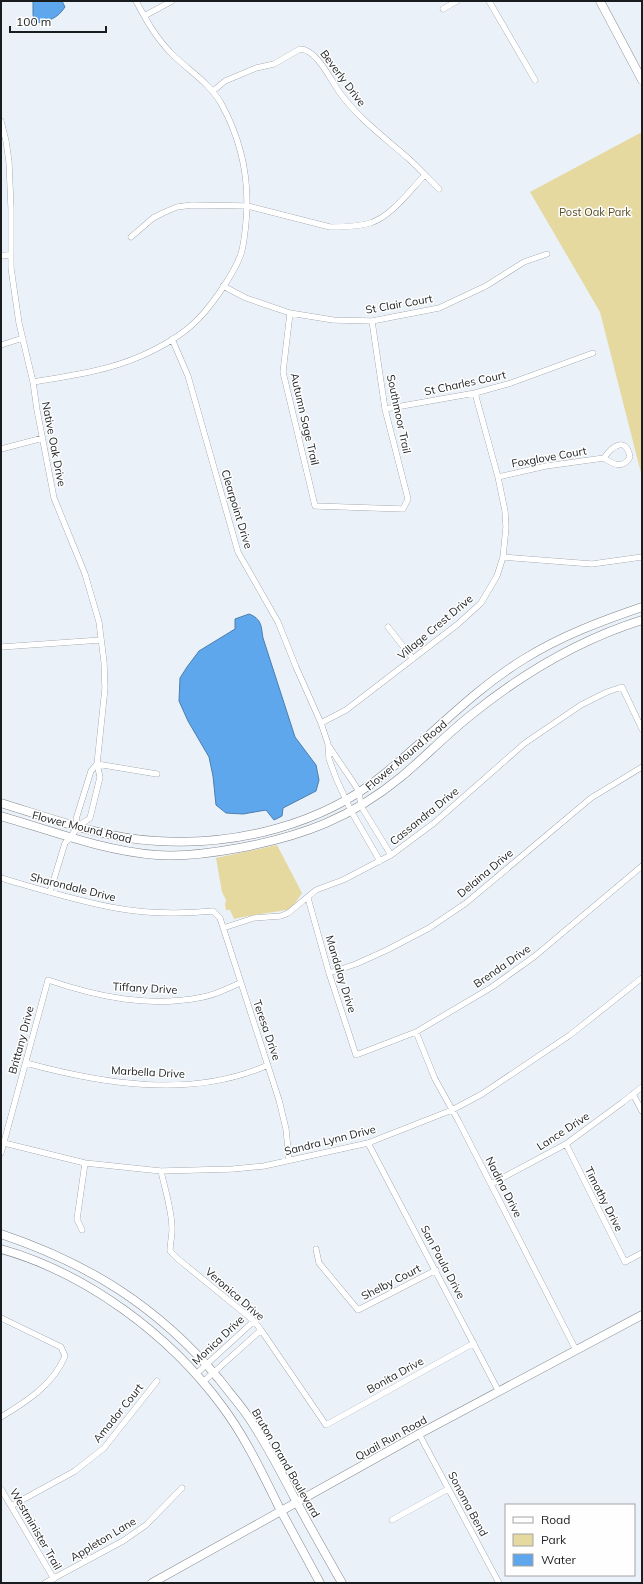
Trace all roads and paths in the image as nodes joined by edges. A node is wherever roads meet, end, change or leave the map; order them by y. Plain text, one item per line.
1 (136, 1) edge
2 (172, 1) edge
3 (457, 1) edge
4 (489, 1) edge
5 (600, 1) edge
6 (443, 9) dead end
7 (144, 16) junction
8 (535, 80) dead end
9 (642, 80) edge
10 (213, 91) junction
11 (1, 121) edge
12 (426, 175) junction
13 (439, 189) dead end
14 (248, 206) junction
15 (131, 237) dead end
16 (547, 254) dead end
17 (11, 255) junction
18 (1, 256) edge
19 (223, 286) junction
20 (290, 313) junction
21 (372, 321) junction
22 (23, 338) junction
23 (172, 339) junction
24 (1, 345) edge
25 (592, 353) dead end
26 (33, 382) junction
27 (475, 393) junction
28 (385, 409) junction
29 (43, 438) junction
30 (1, 449) edge
31 (604, 458) junction
32 (498, 477) junction
33 (403, 509) joint
34 (503, 557) junction
35 (642, 557) edge
36 (642, 607) edge
37 (642, 620) edge
38 (388, 627) dead end
39 (101, 640) junction
40 (1, 647) edge
41 (413, 659) junction
42 (321, 723) junction
43 (642, 729) edge
44 (328, 744) junction
45 (97, 764) junction
46 (642, 767) edge
47 (157, 774) dead end
48 (359, 792) junction
49 (346, 799) junction
50 (1, 803) edge
51 (361, 806) junction
52 (352, 811) junction
53 (1, 816) edge
54 (79, 826) junction
55 (72, 837) junction
56 (391, 855) junction
57 (380, 861) junction
58 (642, 866) edge
59 (1, 878) edge
60 (50, 892) junction
61 (308, 898) junction
62 (214, 911) joint
63 (223, 928) junction
64 (329, 973) junction
65 (642, 978) edge
66 (48, 980) joint
67 (240, 983) junction
68 (416, 1032) junction
69 (356, 1055) joint
70 (26, 1063) junction
71 (268, 1065) junction
72 (642, 1087) edge
73 (633, 1094) junction
74 (452, 1110) junction
75 (642, 1111) edge
76 (368, 1143) junction
77 (4, 1144) junction
78 (566, 1144) junction
79 (1, 1152) edge
80 (289, 1160) junction
81 (85, 1163) junction
82 (161, 1171) junction
83 (491, 1184) junction
84 (82, 1230) dead end
85 (1, 1234) edge
86 (1, 1249) edge
87 (316, 1249) dead end
88 (642, 1253) edge
89 (436, 1270) junction
90 (642, 1315) edge
91 (1, 1318) edge
92 (254, 1321) junction
93 (261, 1330) junction
94 (474, 1343) junction
95 (576, 1350) junction
96 (207, 1365) junction
97 (213, 1372) junction
98 (196, 1374) junction
99 (157, 1381) dead end
100 (203, 1382) junction
101 (499, 1392) junction
102 (1, 1417) edge
103 (326, 1425) joint
104 (419, 1434) junction
105 (182, 1488) dead end
106 (1, 1489) edge
107 (448, 1489) junction
108 (297, 1502) junction
109 (11, 1506) junction
110 (281, 1511) junction
111 (392, 1520) dead end
112 (54, 1579) junction
113 (498, 1581) edge
114 (45, 1583) edge
115 (152, 1583) edge
116 (320, 1583) edge
117 (342, 1583) edge
118 (490, 1583) edge

1 - 7 street
2 - 7 street
3 - 6 street
4 - 8 street
5 - 9 main road
7 - 10 street
10 - 12 street, Beverly Drive
10 - 14 street
11 - 17 street, Native Oak Drive
12 - 13 street, Beverly Drive
12 - 14 street
14 - 15 street
14 - 19 street
16 - 21 street, St Clair Court
17 - 18 street
17 - 22 street, Native Oak Drive
19 - 20 street, St Clair Court
19 - 23 street
20 - 21 street, St Clair Court
20 - 33 street, Autumn Sage Trail
21 - 28 street, Southmoor Trail
22 - 24 street
22 - 26 street, Native Oak Drive
23 - 26 street
23 - 42 street, Clearpoint Drive
25 - 27 street, St Charles Court
26 - 29 street, Native Oak Drive
27 - 28 street, St Charles Court
27 - 32 street, Village Crest Drive
28 - 33 street, Southmoor Trail
29 - 30 street
29 - 39 street, Native Oak Drive
31 - 31 street, Foxglove Court
31 - 32 street, Foxglove Court
32 - 34 street, Village Crest Drive
34 - 35 street
34 - 41 street, Village Crest Drive
36 - 48 main road, Flower Mound Road
37 - 51 main road, Flower Mound Road
38 - 41 street
39 - 40 street
39 - 45 street, Native Oak Drive
41 - 42 street, Village Crest Drive
42 - 44 street, Clearpoint Drive
43 - 56 street, Cassandra Drive
44 - 48 street, Clearpoint Drive
44 - 49 street, Clearpoint Drive
45 - 47 street
45 - 54 street, Native Oak Drive
45 - 54 street, Native Oak Drive
46 - 64 street, Delaina Drive
48 - 49 main road, Flower Mound Road
48 - 51 street, Clearpoint Drive
49 - 52 street, Clearpoint Drive
49 - 54 main road, Flower Mound Road
50 - 54 main road, Flower Mound Road
51 - 52 main road, Flower Mound Road
51 - 56 street, Clearpoint Drive
52 - 55 main road, Flower Mound Road
52 - 57 street, Clearpoint Drive
53 - 55 main road, Flower Mound Road
54 - 55 street, Native Oak Drive
55 - 60 street, Native Oak Drive
56 - 57 street, Cassandra Drive
57 - 61 street, Cassandra Drive
58 - 68 street, Brenda Drive
59 - 60 street, Sharondale Drive
60 - 62 street, Sharondale Drive
61 - 63 street, Cassandra Drive
61 - 64 street, Mandalay Drive
62 - 63 street, Teresa Drive
63 - 67 street, Teresa Drive
64 - 69 street, Mandalay Drive
65 - 74 street, Sandra Lynn Drive
66 - 67 street, Tiffany Drive
66 - 70 street, Brittany Drive
67 - 71 street, Teresa Drive
68 - 69 street, Brenda Drive
68 - 74 street, Nadina Drive
70 - 71 street, Marbella Drive
70 - 77 street, Brittany Drive
71 - 80 street, Teresa Drive
72 - 73 street, Lance Drive
73 - 75 street
73 - 78 street, Lance Drive
74 - 76 street, Sandra Lynn Drive
74 - 83 street, Nadina Drive
76 - 80 street, Sandra Lynn Drive
76 - 89 street, San Paula Drive
77 - 79 street, Brittany Drive
77 - 81 street, Sandra Lynn Drive
78 - 83 street, Lance Drive
78 - 88 street, Timothy Drive
80 - 82 street, Sandra Lynn Drive
81 - 82 street, Sandra Lynn Drive
81 - 84 street
82 - 92 street, Veronica Drive
83 - 95 street, Nadina Drive
85 - 96 main road, Bruton Orand Boulevard
86 - 98 main road
87 - 89 street, Shelby Court
89 - 94 street, San Paula Drive
90 - 95 main road, Quail Run Road
91 - 102 street
92 - 93 street, Veronica Drive
92 - 96 street, Monica Drive
93 - 97 street, Monica Drive
93 - 103 street, Veronica Drive
94 - 101 street, San Paula Drive
94 - 103 street, Bonita Drive
95 - 101 main road, Quail Run Road
96 - 97 main road, Bruton Orand Boulevard
96 - 98 street, Monica Drive
97 - 100 street, Monica Drive
97 - 108 main road, Bruton Orand Boulevard
98 - 100 main road
99 - 109 street, Amador Court
100 - 110 main road
101 - 104 main road, Quail Run Road
104 - 107 street, Sonoma Bend
104 - 108 main road, Quail Run Road
105 - 112 street, Appleton Lane
106 - 109 street, Westminister Trail
107 - 111 street
107 - 113 street, Sonoma Bend
108 - 110 main road, Quail Run Road
108 - 117 main road, Bruton Orand Boulevard
109 - 112 street, Westminister Trail
110 - 115 main road, Quail Run Road
110 - 116 main road
112 - 114 street, Appleton Lane
113 - 118 street

